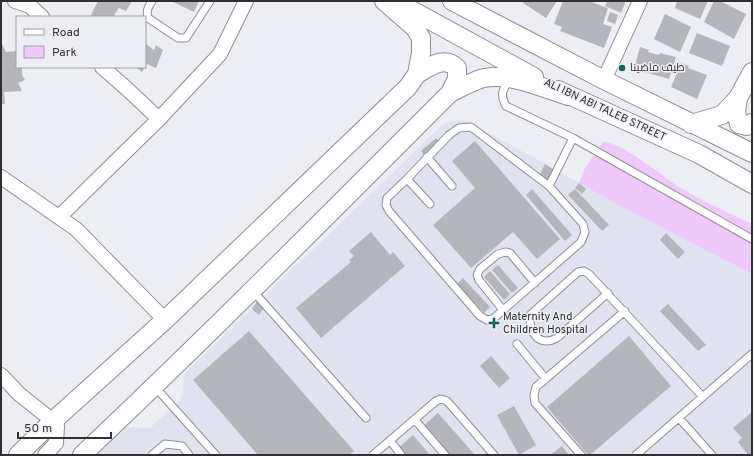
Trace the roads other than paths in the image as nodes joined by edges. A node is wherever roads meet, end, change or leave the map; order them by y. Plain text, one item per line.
1 (15, 1) edge
2 (152, 1) edge
3 (210, 1) edge
4 (246, 1) edge
5 (384, 1) edge
6 (395, 1) edge
7 (452, 1) edge
8 (640, 1) edge
9 (41, 16) edge
10 (103, 68) edge
11 (752, 72) edge
12 (416, 74) junction
13 (512, 78) junction
14 (604, 80) junction
15 (450, 92) junction
16 (568, 96) junction
17 (738, 98) junction
18 (159, 120) junction
19 (752, 123) edge
20 (691, 124) junction
21 (573, 138) junction
22 (752, 153) edge
23 (427, 157) junction
24 (1, 177) edge
25 (407, 179) junction
26 (752, 184) edge
27 (452, 186) dead end
28 (550, 186) junction
29 (430, 204) dead end
30 (59, 217) junction
31 (752, 239) edge
32 (534, 283) junction
33 (253, 290) junction
34 (608, 292) junction
35 (503, 310) junction
36 (625, 311) junction
37 (165, 320) junction
38 (517, 344) dead end
39 (752, 354) edge
40 (1, 376) edge
41 (546, 379) junction
42 (155, 387) junction
43 (703, 396) junction
44 (366, 418) dead end
45 (679, 418) junction
46 (416, 420) junction
47 (53, 421) junction
48 (390, 440) junction
49 (490, 454) edge
50 (18, 455) edge
51 (45, 455) edge
52 (82, 455) edge
53 (152, 455) edge
54 (189, 455) edge
55 (216, 455) edge
56 (373, 455) edge
57 (402, 455) edge
58 (445, 455) edge
59 (581, 455) edge
60 (636, 455) edge
61 (712, 455) edge

1 - 9 street
2 - 3 lane
4 - 18 street
5 - 12 street
6 - 16 street, ALI IBN ABI TALEB STREET
7 - 14 street
8 - 14 street
10 - 18 street
11 - 17 street
12 - 15 street
12 - 37 street
13 - 15 street
13 - 16 street
13 - 21 lane
14 - 20 street
15 - 33 street
16 - 26 street, ALI IBN ABI TALEB STREET
17 - 19 street
17 - 20 street
18 - 30 street
20 - 22 street
21 - 28 lane
21 - 31 lane
23 - 25 lane
23 - 27 lane
23 - 28 lane
24 - 30 street
25 - 29 lane
25 - 35 lane
28 - 32 lane
30 - 37 street
32 - 35 lane
32 - 35 lane
33 - 42 street
33 - 44 lane
34 - 34 lane
34 - 36 lane
36 - 41 lane
36 - 43 lane
37 - 47 street
38 - 41 lane
39 - 43 lane
40 - 47 street
41 - 59 lane
42 - 52 street
42 - 55 lane
43 - 45 lane
45 - 60 lane
45 - 61 lane
46 - 48 lane
46 - 49 lane
46 - 58 lane
47 - 50 street
47 - 51 street
48 - 56 lane
48 - 57 lane
53 - 54 lane

